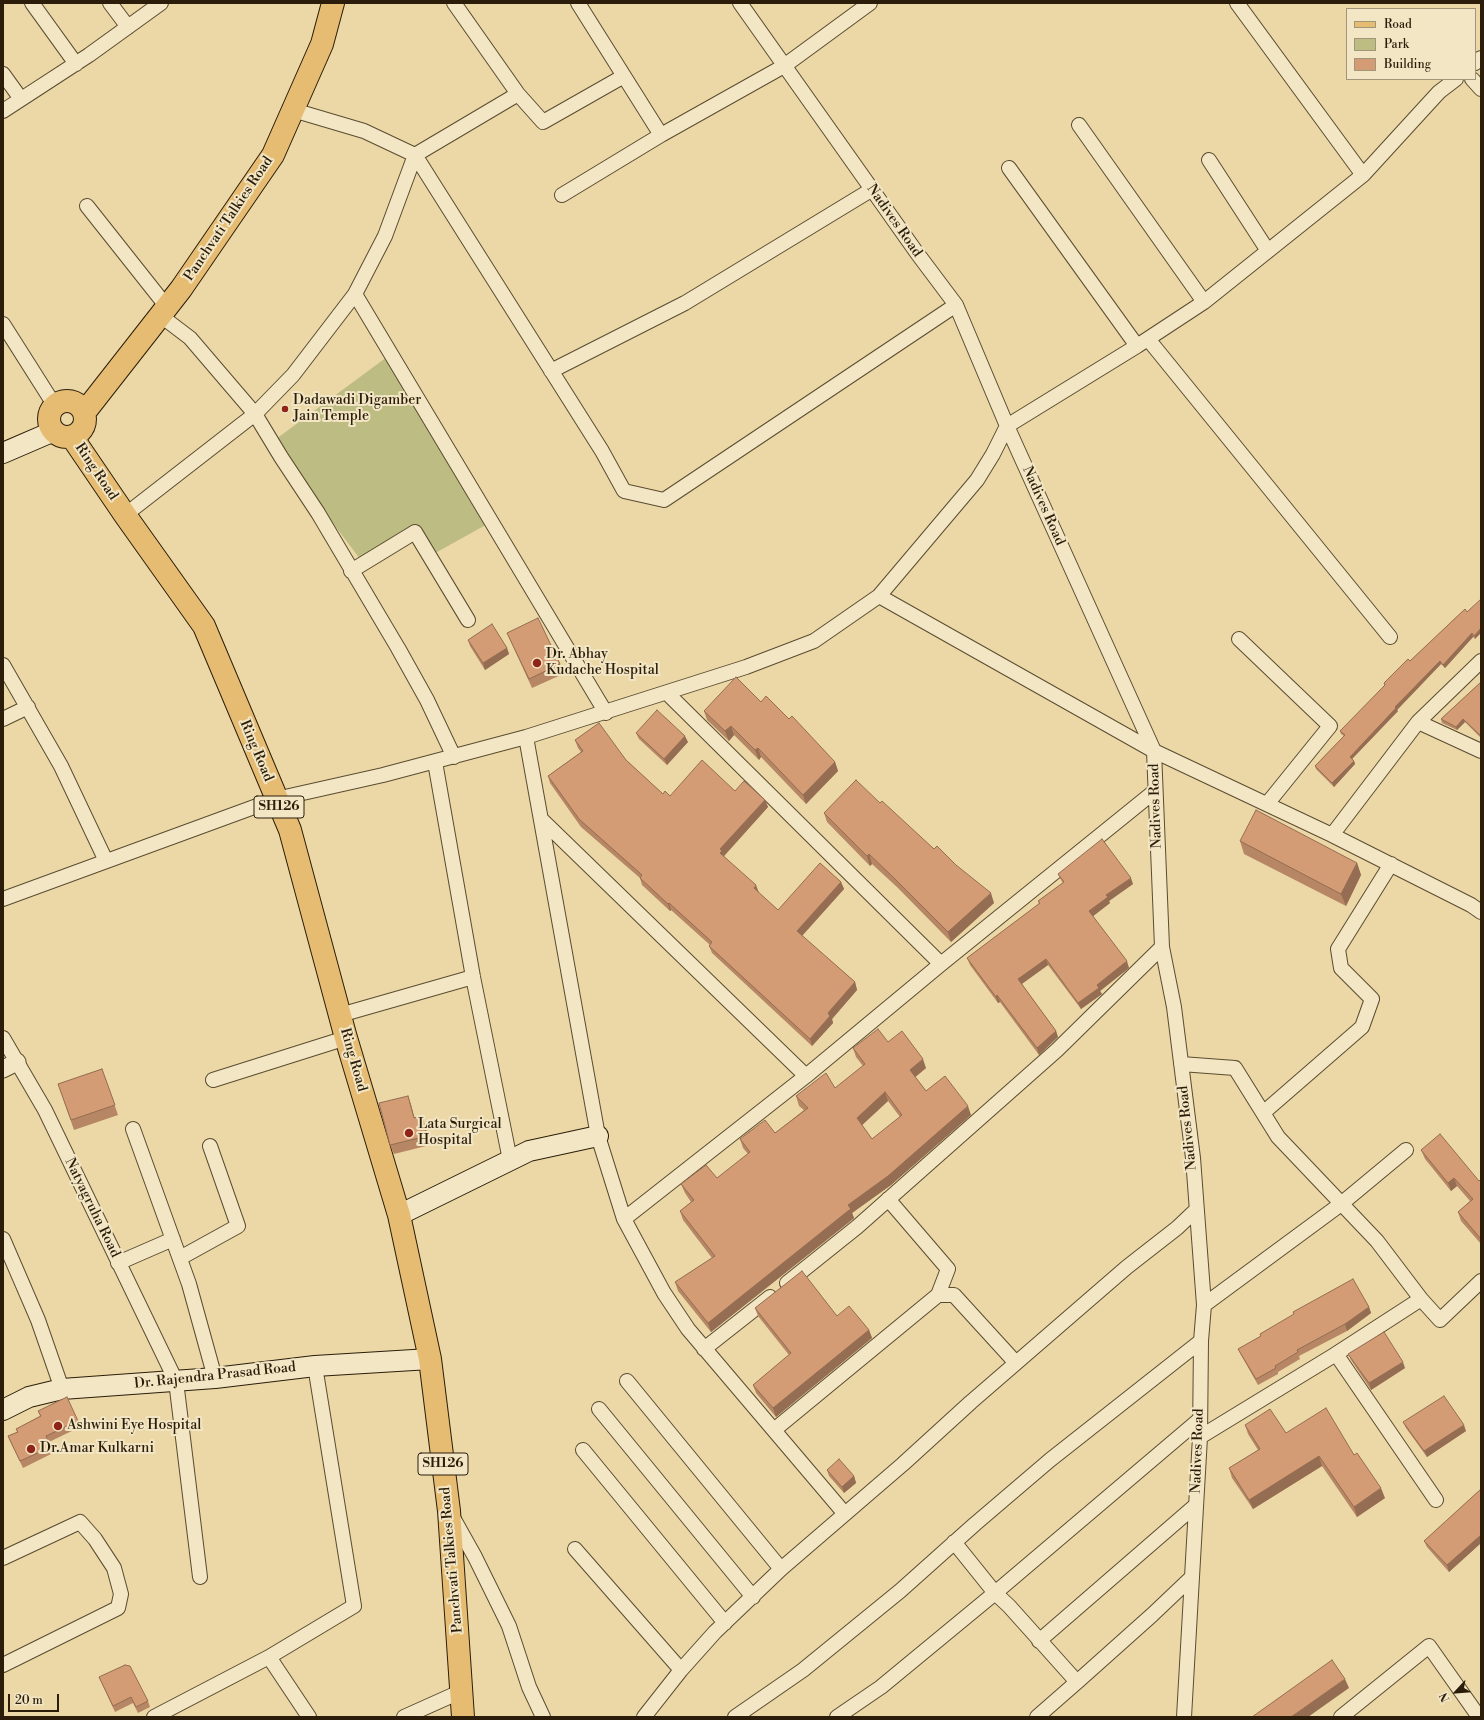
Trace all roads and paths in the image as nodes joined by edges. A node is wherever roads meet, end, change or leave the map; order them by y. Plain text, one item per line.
1 (32, 3) edge
2 (110, 3) edge
3 (161, 3) edge
4 (333, 3) edge
5 (454, 3) edge
6 (578, 3) edge
7 (740, 3) edge
8 (870, 3) edge
9 (1236, 3) edge
10 (128, 27) junction
11 (76, 64) junction
12 (784, 66) junction
13 (3, 74) edge
14 (624, 76) junction
15 (1455, 80) edge
16 (1473, 80) edge
17 (1481, 89) edge
18 (518, 94) junction
19 (20, 99) junction
20 (293, 110) junction
21 (3, 111) edge
22 (1079, 125) dead end
23 (661, 135) junction
24 (415, 155) junction
25 (1209, 160) dead end
26 (1009, 168) dead end
27 (1363, 175) junction
28 (872, 190) junction
29 (562, 195) dead end
30 (87, 206) dead end
31 (1268, 251) junction
32 (354, 294) junction
33 (1204, 302) junction
34 (956, 305) junction
35 (164, 311) junction
36 (3, 324) edge
37 (1143, 342) junction
38 (551, 371) junction
39 (55, 406) junction
40 (84, 413) junction
41 (255, 414) junction
42 (1008, 426) junction
43 (63, 434) junction
44 (3, 453) edge
45 (125, 515) junction
46 (351, 571) junction
47 (879, 596) junction
48 (468, 620) dead end
49 (1390, 637) dead end
50 (1239, 639) dead end
51 (1481, 661) edge
52 (3, 665) edge
53 (667, 693) junction
54 (28, 707) junction
55 (606, 713) junction
56 (3, 719) edge
57 (1418, 722) junction
58 (526, 737) junction
59 (1154, 751) junction
60 (1481, 751) edge
61 (454, 757) junction
62 (435, 762) junction
63 (1155, 792) junction
64 (276, 799) junction
65 (1267, 804) junction
66 (541, 819) junction
67 (1332, 834) junction
68 (106, 861) junction
69 (1391, 864) junction
70 (3, 899) edge
71 (1481, 912) edge
72 (1162, 947) junction
73 (941, 964) junction
74 (473, 977) junction
75 (340, 1015) junction
76 (3, 1038) edge
77 (346, 1038) junction
78 (1181, 1064) junction
79 (10, 1066) edge
80 (806, 1076) junction
81 (213, 1080) dead end
82 (1263, 1113) junction
83 (133, 1129) dead end
84 (598, 1136) junction
85 (210, 1146) dead end
86 (1406, 1150) dead end
87 (510, 1160) junction
88 (888, 1199) junction
89 (1342, 1204) junction
90 (1196, 1210) junction
91 (399, 1215) junction
92 (624, 1219) junction
93 (3, 1239) edge
94 (173, 1239) junction
95 (180, 1258) junction
96 (118, 1263) junction
97 (1481, 1281) edge
98 (938, 1295) junction
99 (1421, 1299) junction
100 (1204, 1305) junction
101 (1201, 1341) junction
102 (704, 1350) junction
103 (1336, 1354) junction
104 (430, 1359) junction
105 (1016, 1364) junction
106 (315, 1366) junction
107 (215, 1378) junction
108 (176, 1381) junction
109 (627, 1381) dead end
110 (62, 1390) junction
111 (599, 1409) dead end
112 (3, 1410) edge
113 (1200, 1419) junction
114 (774, 1430) junction
115 (1200, 1437) junction
116 (583, 1450) dead end
117 (1436, 1500) dead end
118 (1196, 1506) junction
119 (449, 1511) junction
120 (845, 1514) junction
121 (954, 1542) junction
122 (575, 1550) dead end
123 (3, 1558) edge
124 (780, 1569) junction
125 (200, 1577) dead end
126 (1192, 1577) junction
127 (995, 1593) junction
128 (753, 1597) junction
129 (725, 1623) junction
130 (1039, 1641) junction
131 (269, 1657) junction
132 (3, 1665) edge
133 (680, 1670) junction
134 (1077, 1682) junction
135 (462, 1691) junction
136 (154, 1717) edge
137 (309, 1717) edge
138 (404, 1717) edge
139 (463, 1717) edge
140 (543, 1717) edge
141 (644, 1717) edge
142 (735, 1717) edge
143 (837, 1717) edge
144 (1037, 1717) edge
145 (1184, 1717) edge
146 (1341, 1717) edge
147 (1479, 1717) edge

1 - 11 street
2 - 10 street
3 - 10 street
4 - 20 main road, Panchvati Talkies Road
5 - 18 street
6 - 14 street
7 - 12 street, Nadives Road
8 - 12 street
9 - 27 street
10 - 11 street
11 - 19 street
12 - 23 street
12 - 28 street, Nadives Road
13 - 19 street
14 - 18 street
14 - 23 street
15 - 27 street
16 - 17 street
18 - 24 street
19 - 21 street
20 - 24 street
20 - 35 main road, Panchvati Talkies Road
22 - 33 street
23 - 29 street
24 - 32 street
24 - 38 street
25 - 31 street
26 - 37 street
27 - 31 street
28 - 34 street, Nadives Road
28 - 38 street
30 - 35 street
31 - 33 street
32 - 41 street
32 - 55 street
33 - 37 street
34 - 38 street
34 - 42 street, Nadives Road
35 - 40 main road, Panchvati Talkies Road
35 - 41 street
36 - 39 street
37 - 42 street
37 - 49 street
39 - 40 main road
39 - 43 main road
40 - 43 main road
41 - 45 street
41 - 46 street
42 - 47 street
42 - 59 street, Nadives Road
43 - 44 main road
43 - 45 main road, Ring Road / SH126
45 - 64 main road, Ring Road / SH126
46 - 48 street
46 - 61 street
47 - 53 street
47 - 59 street
50 - 65 street
51 - 57 street
52 - 54 street
53 - 55 street
53 - 73 street
54 - 56 street
54 - 68 street
55 - 58 street
57 - 60 street
57 - 67 street
58 - 61 street
58 - 66 street
59 - 63 street, Nadives Road
59 - 65 street
61 - 62 street
62 - 64 street
62 - 74 street
63 - 72 street, Nadives Road
63 - 73 street
64 - 68 street
64 - 75 main road, Ring Road / SH126
65 - 67 street
66 - 80 street
66 - 84 street
67 - 69 street
68 - 70 street
69 - 71 street
69 - 82 street
72 - 78 street, Nadives Road
72 - 88 street
73 - 80 street
74 - 75 street
74 - 87 street
75 - 77 main road, Ring Road / SH126
76 - 79 street, Natyagruha Road
77 - 81 street
77 - 91 main road, Ring Road / SH126
78 - 82 street
78 - 90 street, Nadives Road
79 - 96 street, Natyagruha Road
80 - 92 street
82 - 89 street
83 - 94 street
84 - 87 main road
84 - 92 street
85 - 95 street
86 - 89 street
87 - 91 main road
88 - 98 street
88 - 102 street
89 - 99 street
89 - 100 street
90 - 100 street, Nadives Road
90 - 105 street
91 - 104 main road, Panchvati Talkies Road / SH126
92 - 102 street
93 - 110 street
94 - 95 street
94 - 96 street
95 - 107 street
96 - 108 street, Natyagruha Road
97 - 99 street
98 - 105 street
98 - 114 street
99 - 103 street
100 - 101 street, Nadives Road
101 - 113 street, Nadives Road
101 - 121 street
102 - 114 street
103 - 115 street
103 - 117 street
104 - 106 main road, Dr. Rajendra Prasad Road
104 - 119 main road, Panchvati Talkies Road / SH126
105 - 120 street
106 - 107 main road, Dr. Rajendra Prasad Road
106 - 131 street
107 - 108 main road, Dr. Rajendra Prasad Road
108 - 110 main road, Dr. Rajendra Prasad Road
108 - 125 street, Natyagruha Road
109 - 124 street
110 - 112 main road, Dr. Rajendra Prasad Road
111 - 128 street
113 - 115 street, Nadives Road
113 - 127 street
114 - 120 street
115 - 118 street, Nadives Road
116 - 129 street
118 - 126 street, Nadives Road
118 - 130 street
119 - 135 main road, Panchvati Talkies Road / SH126
119 - 140 street
120 - 124 street
121 - 127 street
121 - 142 street
122 - 133 street
123 - 132 street
124 - 128 street
126 - 134 street
126 - 145 street, Nadives Road
127 - 130 street
127 - 143 street
128 - 129 street
129 - 133 street
130 - 134 street
131 - 136 street
131 - 137 street
133 - 141 street
134 - 144 street
135 - 138 street
135 - 139 main road, Panchvati Talkies Road / SH126
146 - 147 street

